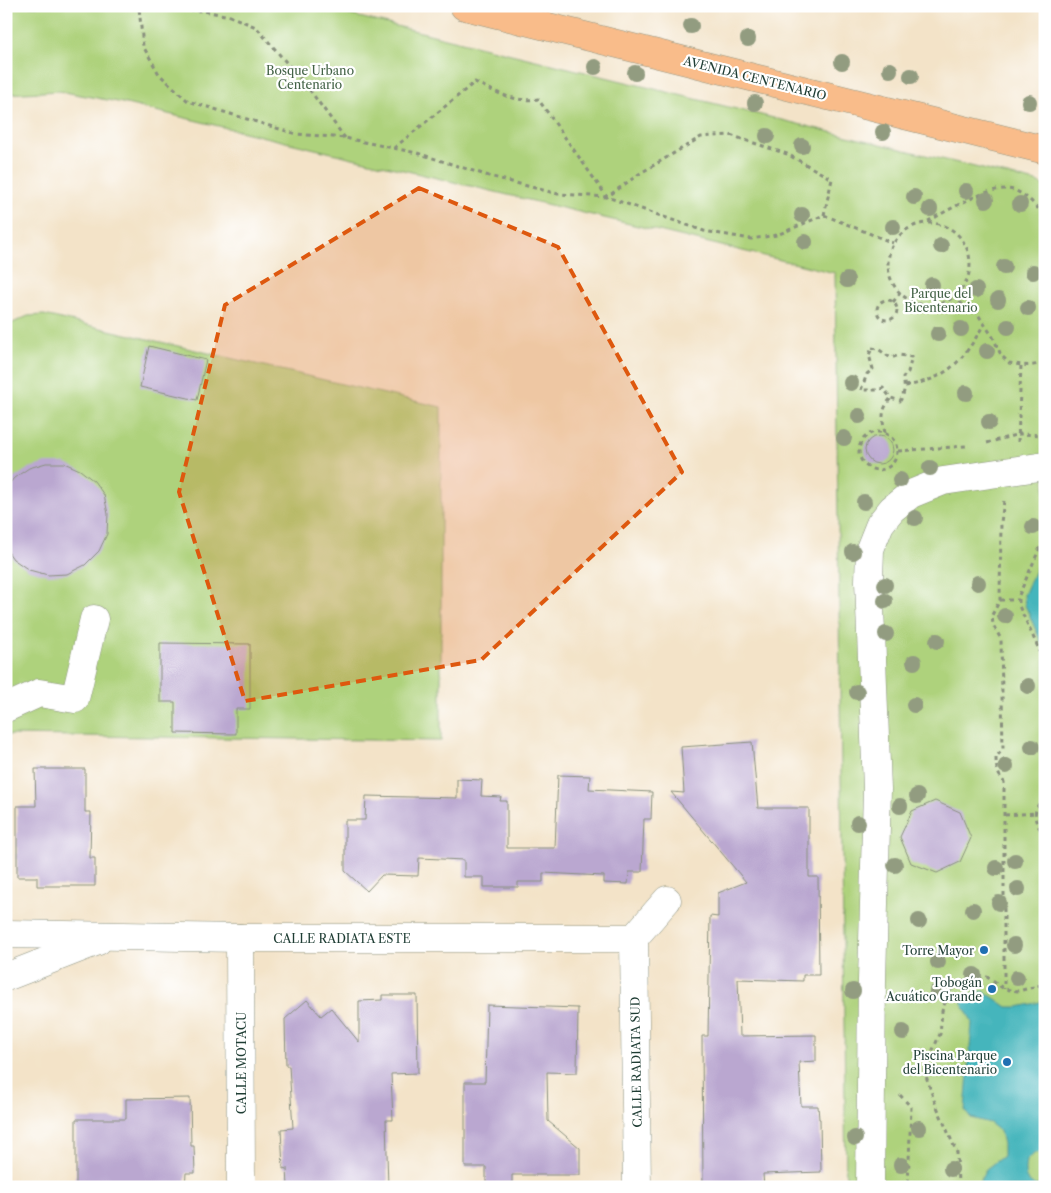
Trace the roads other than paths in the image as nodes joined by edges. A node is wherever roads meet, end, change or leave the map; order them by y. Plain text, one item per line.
1 (464, 6) edge
2 (1045, 150) edge
3 (1045, 466) edge
4 (94, 619) dead end
5 (6, 708) edge
6 (667, 900) dead end
7 (6, 934) edge
8 (109, 936) junction
9 (240, 938) junction
10 (634, 938) junction
11 (6, 977) edge
12 (241, 1187) edge
13 (637, 1187) edge
14 (870, 1187) edge

1 - 2 main road, AVENIDA CENTENARIO
3 - 14 street
4 - 5 street
6 - 10 street
7 - 8 street
8 - 9 street, CALLE RADIATA ESTE
8 - 11 street, CALLE RADIATA ESTE
9 - 10 street, CALLE RADIATA ESTE
9 - 12 street, CALLE MOTACU
10 - 13 street, CALLE RADIATA SUD

